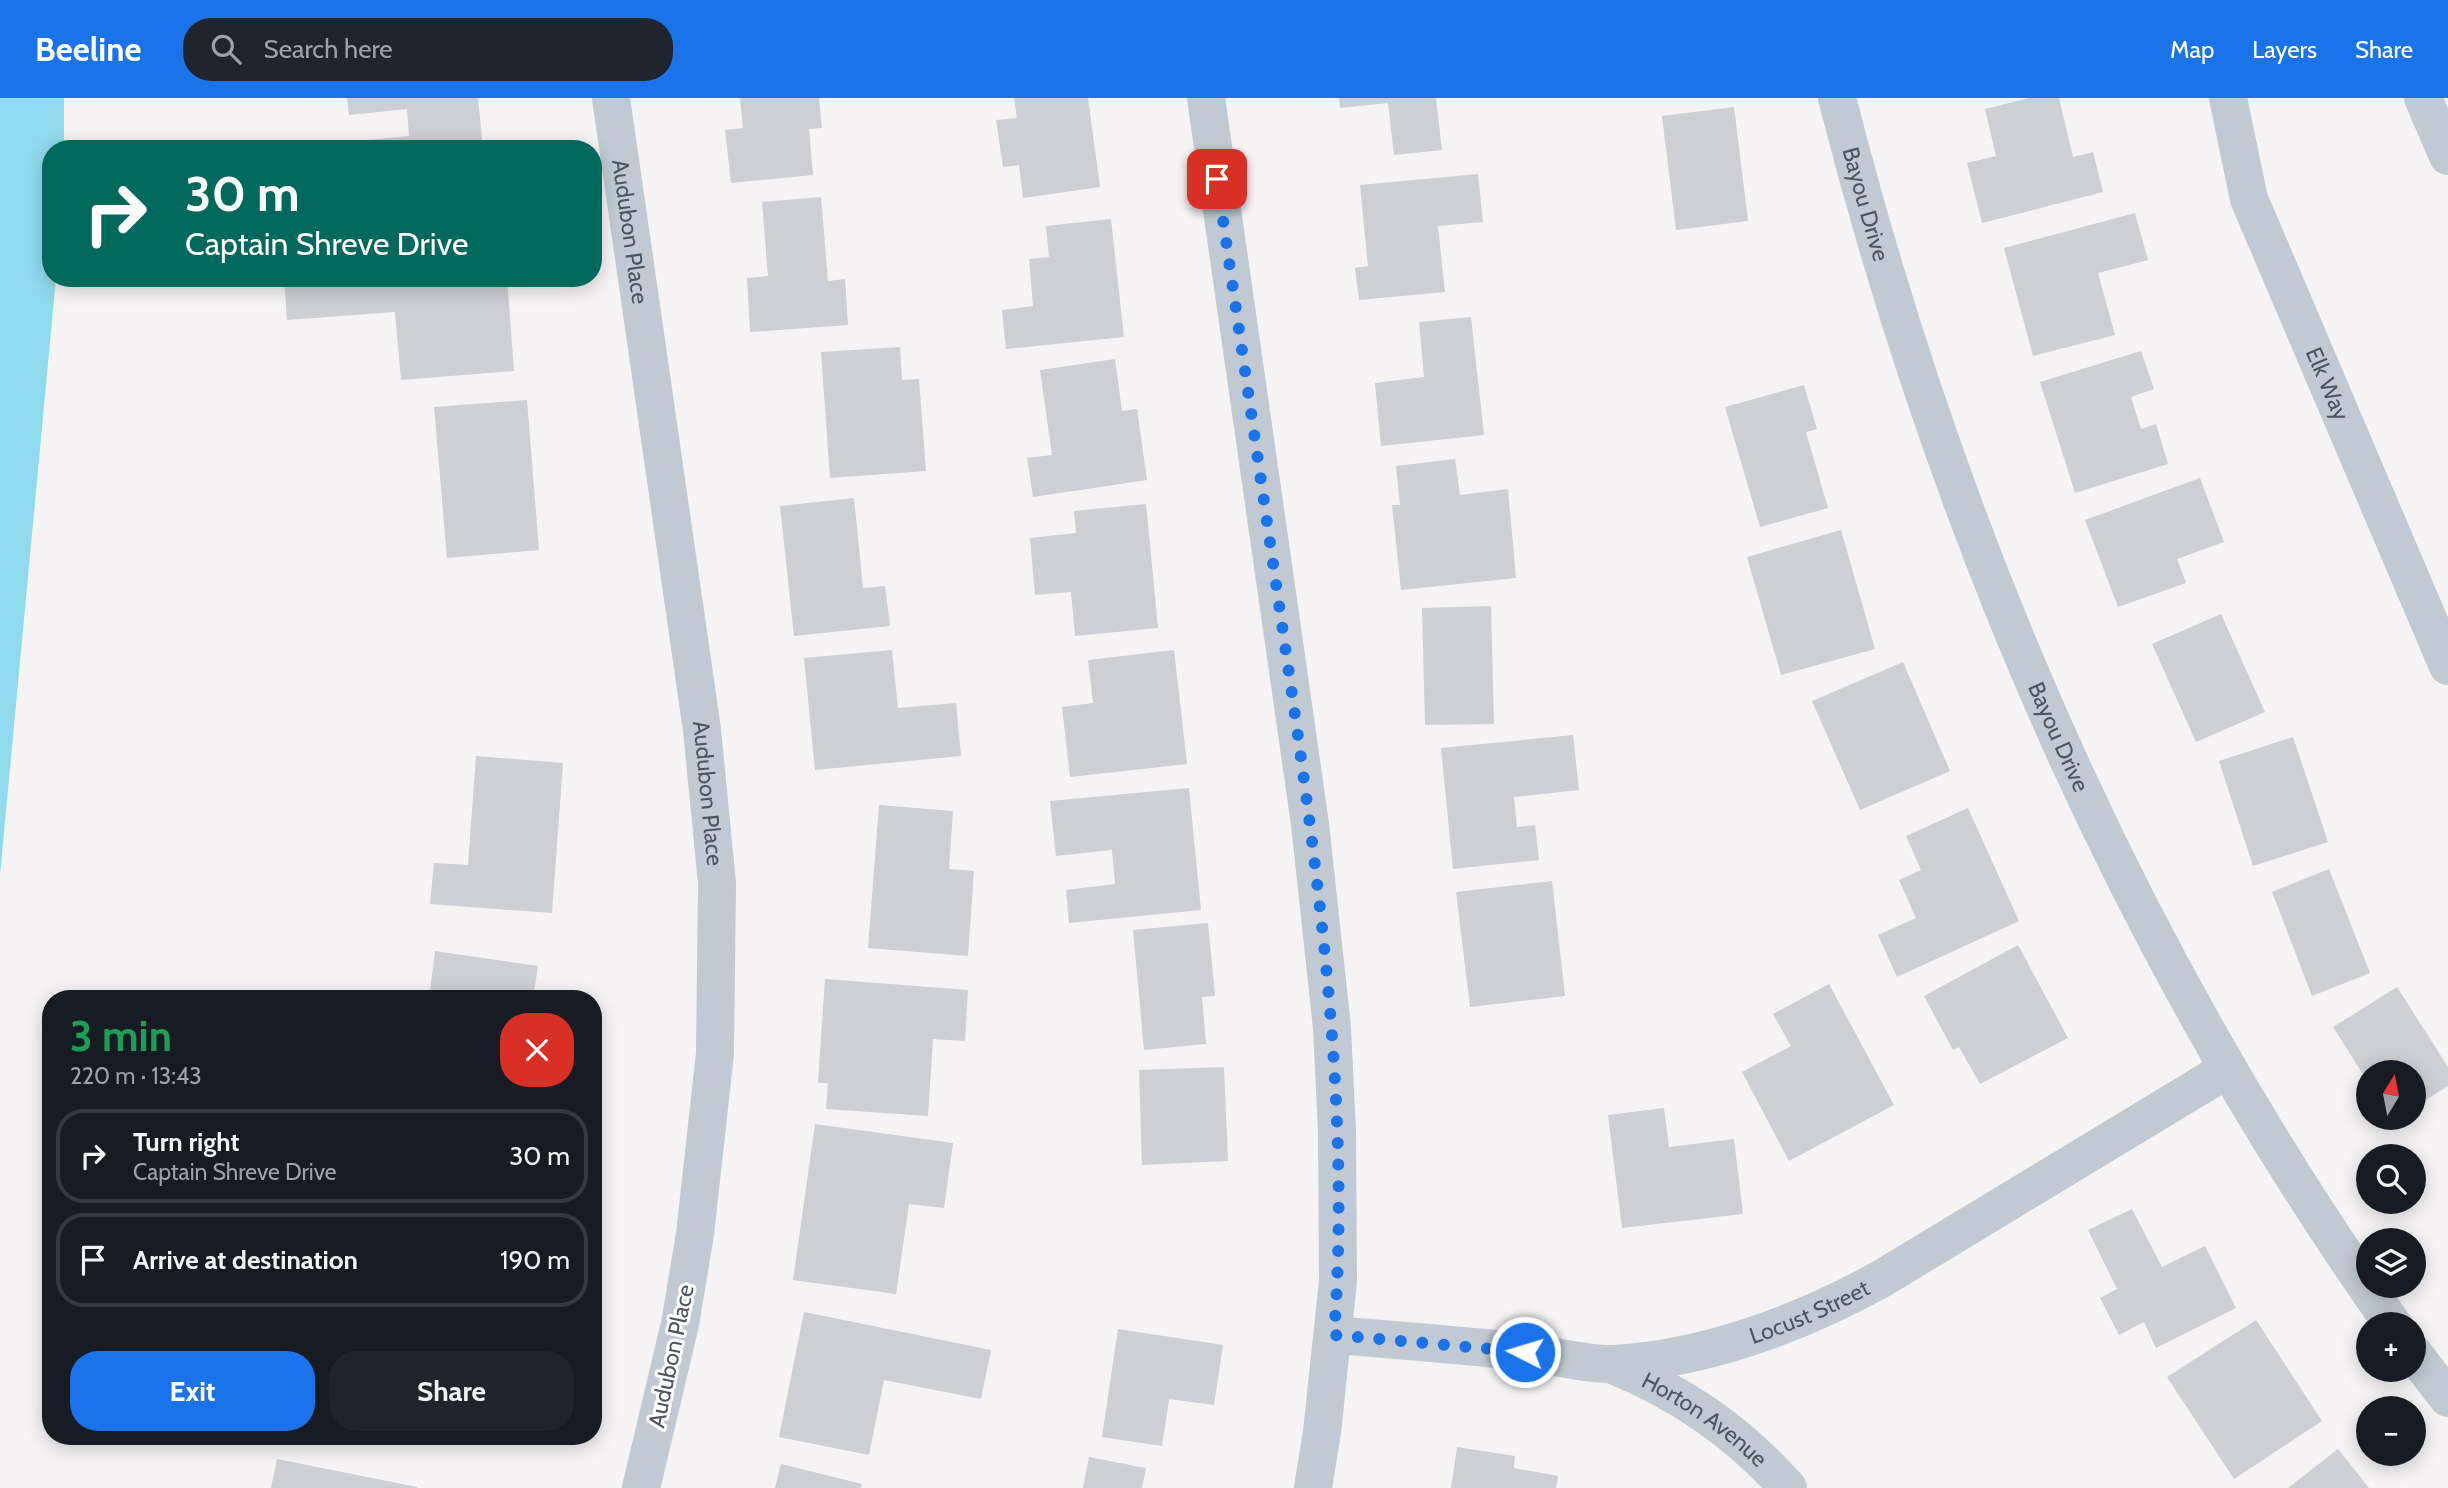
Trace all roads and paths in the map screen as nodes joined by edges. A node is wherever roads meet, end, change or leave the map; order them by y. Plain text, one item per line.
1 (611, 98) edge
2 (1206, 98) edge
3 (1837, 98) edge
4 (2228, 98) edge
5 (2423, 98) edge
6 (2448, 156) edge
7 (2448, 666) edge
8 (2228, 1069) junction
9 (2384, 1312) edge
10 (1334, 1335) junction
11 (1611, 1364) junction
12 (2426, 1370) edge
13 (2448, 1398) edge
14 (641, 1488) edge
15 (1313, 1488) edge
16 (1788, 1488) edge

1 - 14 street, Audubon Place
2 - 10 street
3 - 8 street, Bayou Drive
4 - 7 street, Elk Way
5 - 6 street
8 - 9 street, Bayou Drive
8 - 11 street, Locust Street
10 - 11 street, Locust Street
10 - 15 street
11 - 16 street, Horton Avenue
12 - 13 street

